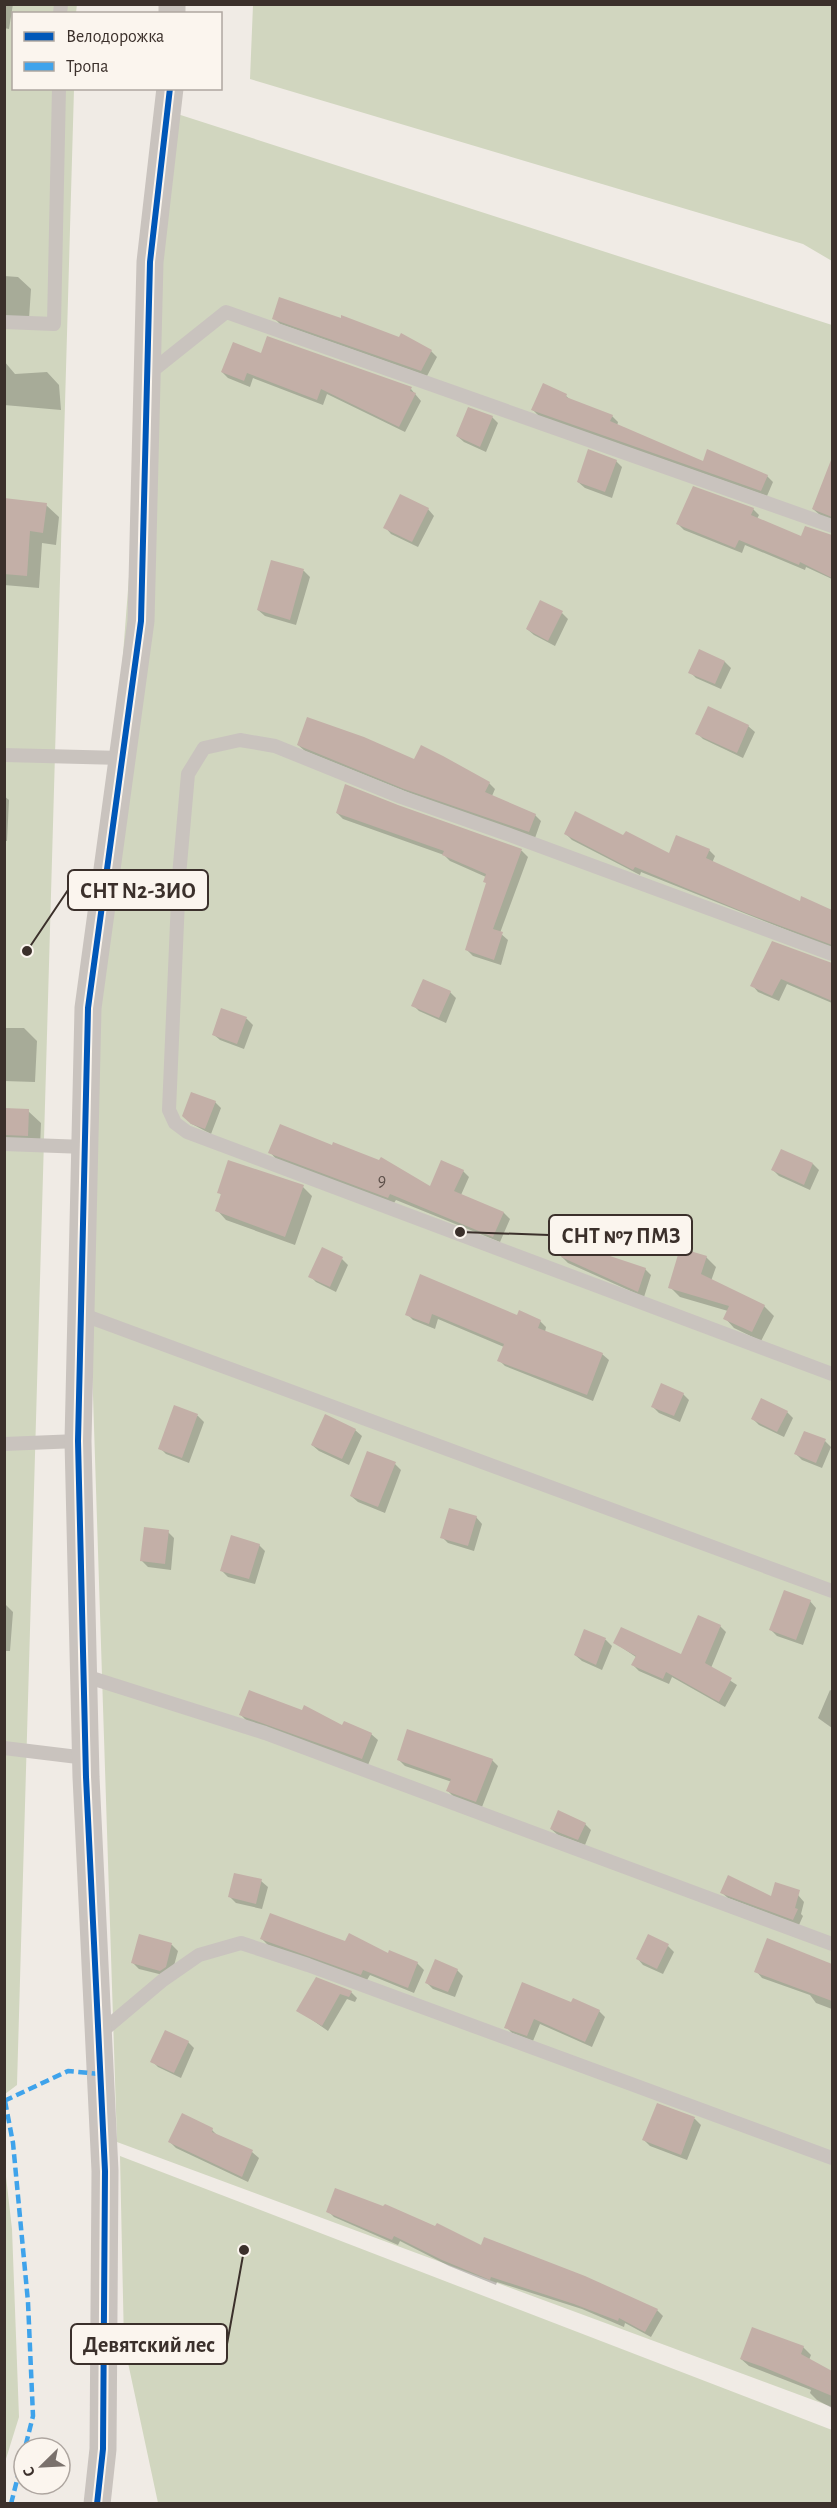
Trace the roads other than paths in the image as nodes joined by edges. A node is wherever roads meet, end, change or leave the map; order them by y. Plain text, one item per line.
1 (59, 90) edge
2 (171, 90) edge
3 (4, 322) edge
4 (147, 375) junction
5 (832, 526) edge
6 (4, 755) edge
7 (122, 758) junction
8 (832, 954) edge
9 (4, 1144) edge
10 (85, 1147) junction
11 (92, 1318) dead end
12 (832, 1374) edge
13 (78, 1441) junction
14 (4, 1444) edge
15 (832, 1591) edge
16 (82, 1675) junction
17 (4, 1748) edge
18 (86, 1758) junction
19 (832, 1944) edge
20 (97, 2039) junction
21 (832, 2158) edge
22 (97, 2504) edge

1 - 3 lane
2 - 4 street
4 - 5 lane
4 - 7 street
6 - 7 lane
7 - 10 street
8 - 12 lane
9 - 10 lane
10 - 13 street
11 - 15 lane
13 - 14 lane
13 - 16 street
16 - 18 street
16 - 19 lane
17 - 18 lane
18 - 20 street
20 - 21 lane
20 - 22 street

